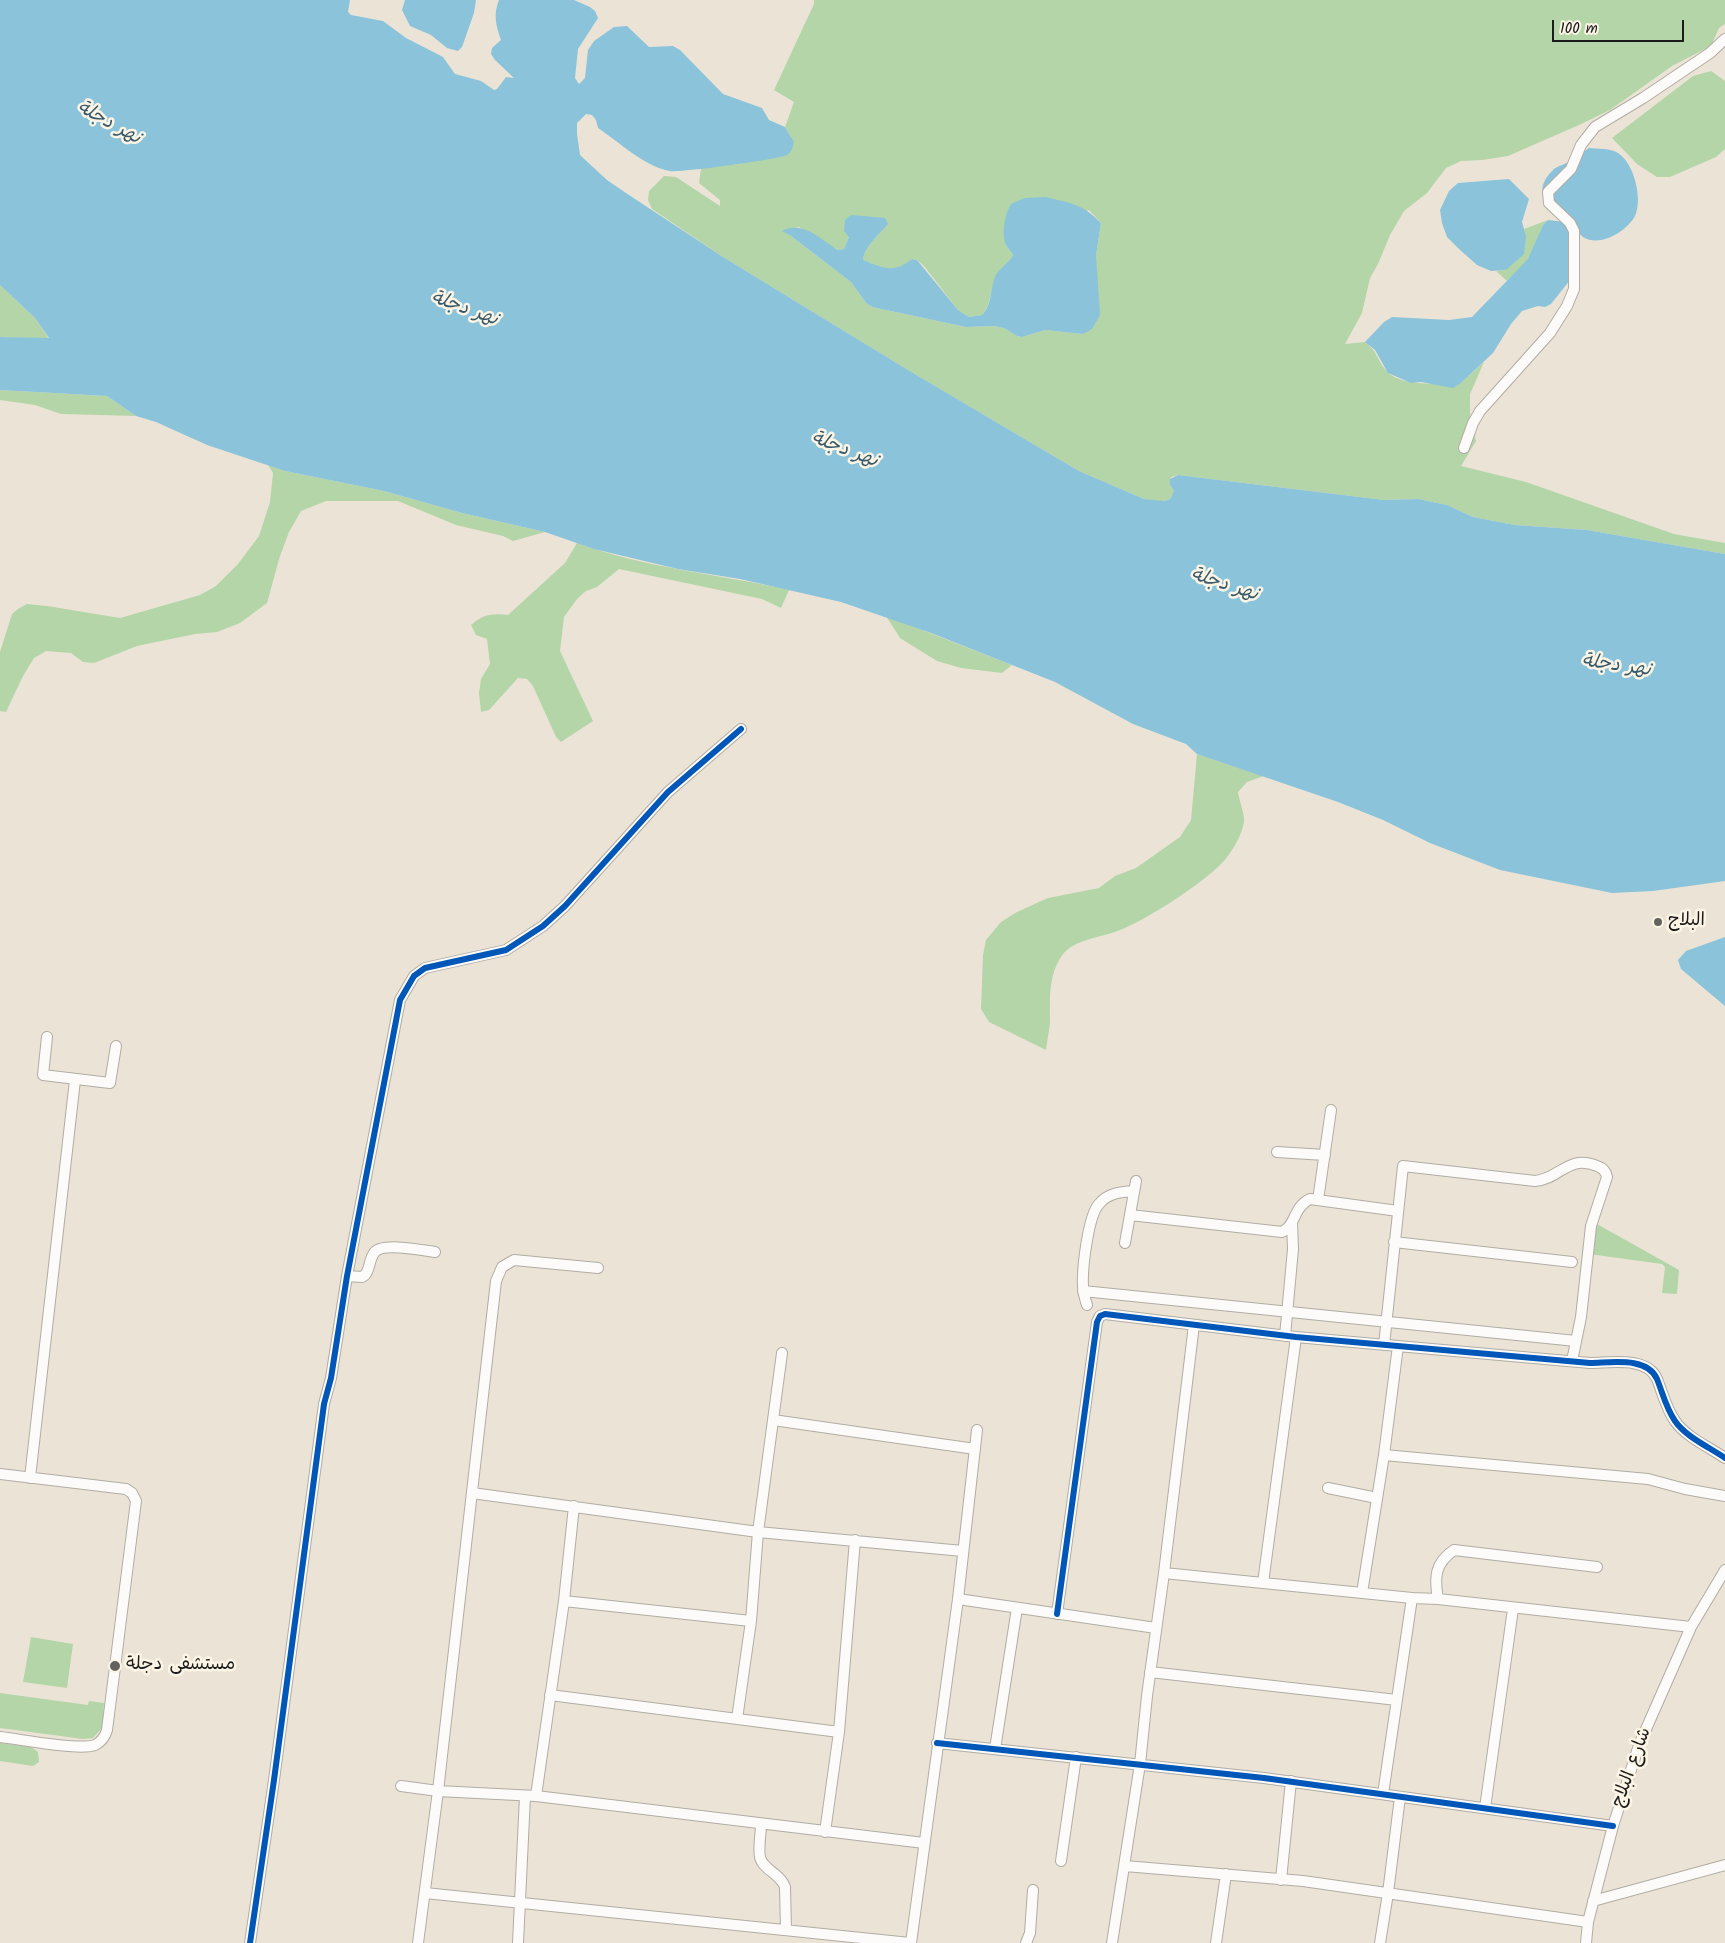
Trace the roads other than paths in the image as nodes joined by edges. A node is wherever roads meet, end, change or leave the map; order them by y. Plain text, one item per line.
1 (1725, 40) edge
2 (1464, 448) dead end
3 (741, 729) dead end
4 (47, 1037) dead end
5 (116, 1046) dead end
6 (75, 1080) junction
7 (1331, 1110) dead end
8 (1277, 1152) dead end
9 (1325, 1155) junction
10 (1318, 1200) junction
11 (1398, 1211) junction
12 (1130, 1215) junction
13 (1292, 1222) junction
14 (1394, 1242) junction
15 (1125, 1243) dead end
16 (435, 1252) dead end
17 (1572, 1262) dead end
18 (598, 1268) dead end
19 (347, 1276) junction
20 (1083, 1290) junction
21 (1087, 1305) dead end
22 (1287, 1311) junction
23 (1386, 1321) junction
24 (1194, 1324) junction
25 (1285, 1336) junction
26 (1296, 1337) junction
27 (1576, 1341) junction
28 (1384, 1344) junction
29 (1398, 1346) junction
30 (782, 1353) dead end
31 (1572, 1361) junction
32 (773, 1420) junction
33 (977, 1430) dead end
34 (975, 1449) junction
35 (1384, 1454) junction
36 (1725, 1458) edge
37 (0, 1474) edge
38 (30, 1478) junction
39 (1328, 1488) dead end
40 (472, 1493) junction
41 (1725, 1496) edge
42 (1377, 1498) junction
43 (574, 1506) junction
44 (758, 1532) junction
45 (855, 1540) junction
46 (963, 1552) junction
47 (1597, 1567) dead end
48 (1725, 1570) edge
49 (1164, 1573) junction
50 (1263, 1583) junction
51 (1362, 1593) junction
52 (1412, 1598) junction
53 (958, 1599) junction
54 (1438, 1599) junction
55 (564, 1601) junction
56 (1017, 1608) junction
57 (1513, 1609) junction
58 (1057, 1614) junction
59 (751, 1621) junction
60 (1691, 1627) junction
61 (1156, 1628) junction
62 (1150, 1672) junction
63 (550, 1695) junction
64 (1397, 1700) junction
65 (736, 1719) junction
66 (839, 1732) junction
67 (0, 1737) edge
68 (937, 1743) junction
69 (995, 1749) junction
70 (1076, 1757) junction
71 (1140, 1764) junction
72 (1291, 1781) junction
73 (401, 1786) dead end
74 (438, 1792) junction
75 (1383, 1794) junction
76 (525, 1796) junction
77 (536, 1796) junction
78 (1400, 1797) junction
79 (1484, 1808) junction
80 (761, 1824) junction
81 (1612, 1826) junction
82 (825, 1832) junction
83 (924, 1843) junction
84 (1061, 1861) dead end
85 (1725, 1865) edge
86 (1125, 1866) junction
87 (1226, 1874) junction
88 (1281, 1880) junction
89 (1034, 1890) dead end
90 (425, 1893) junction
91 (1388, 1893) junction
92 (1593, 1901) junction
93 (521, 1902) junction
94 (1588, 1922) junction
95 (786, 1930) junction
96 (805, 1938) edge
97 (250, 1943) edge
98 (418, 1943) edge
99 (518, 1943) edge
100 (911, 1943) edge
101 (1026, 1943) edge
102 (1112, 1943) edge
103 (1216, 1943) edge
104 (1380, 1943) edge
105 (1586, 1943) edge

1 - 2 street
3 - 19 street
4 - 6 street
5 - 6 street
6 - 38 street
7 - 9 street
8 - 9 street
9 - 10 street
10 - 11 street
10 - 13 street
11 - 14 street
11 - 27 street
12 - 13 street
12 - 15 street
12 - 20 street
13 - 22 street
14 - 17 street
14 - 23 street
16 - 19 street
18 - 40 street
19 - 97 street
20 - 21 street
20 - 22 street
22 - 23 street
22 - 25 street
23 - 27 street
23 - 28 street
24 - 25 street
24 - 49 street
24 - 58 street
25 - 26 street
26 - 28 street
26 - 50 street
27 - 31 street
28 - 29 street
29 - 31 street
29 - 35 street
30 - 32 street
31 - 36 street
32 - 34 street
32 - 44 street
33 - 34 street
34 - 46 street
35 - 41 street
35 - 42 street
37 - 38 street
38 - 67 street
39 - 42 street
40 - 43 street
40 - 74 street
42 - 51 street
43 - 44 street
43 - 55 street
44 - 45 street
44 - 59 street
45 - 46 street
45 - 66 street
46 - 53 street
47 - 54 street
48 - 60 street, شارع البلاج
49 - 50 street
49 - 61 street
50 - 51 street
51 - 52 street
52 - 54 street
52 - 64 street
53 - 56 street
53 - 68 street
54 - 57 street
55 - 59 street
55 - 63 street
56 - 58 street
56 - 69 street
57 - 60 street
57 - 79 street
58 - 61 street
59 - 65 street
60 - 81 street, شارع البلاج
61 - 62 street
62 - 64 street
62 - 71 street
63 - 65 street
63 - 77 street
64 - 75 street
65 - 66 street
66 - 82 street
68 - 69 street
68 - 83 street
69 - 70 street
70 - 71 street
70 - 84 street
71 - 72 street
71 - 86 street
72 - 75 street
72 - 88 street
73 - 74 street
74 - 76 street
74 - 90 street
75 - 78 street
76 - 77 street
76 - 93 street
77 - 80 street
78 - 79 street
78 - 91 street
79 - 81 street
80 - 82 street
80 - 95 street
81 - 92 street, شارع البلاج
82 - 83 street
83 - 100 street
85 - 92 street
86 - 87 street
86 - 102 street
87 - 88 street
87 - 103 street
88 - 91 street
89 - 101 street
90 - 93 street
90 - 98 street
91 - 94 street
91 - 104 street
92 - 94 street, شارع البلاج
93 - 95 street
93 - 99 street
94 - 105 street, شارع البلاج
95 - 96 street
96 - 100 street

